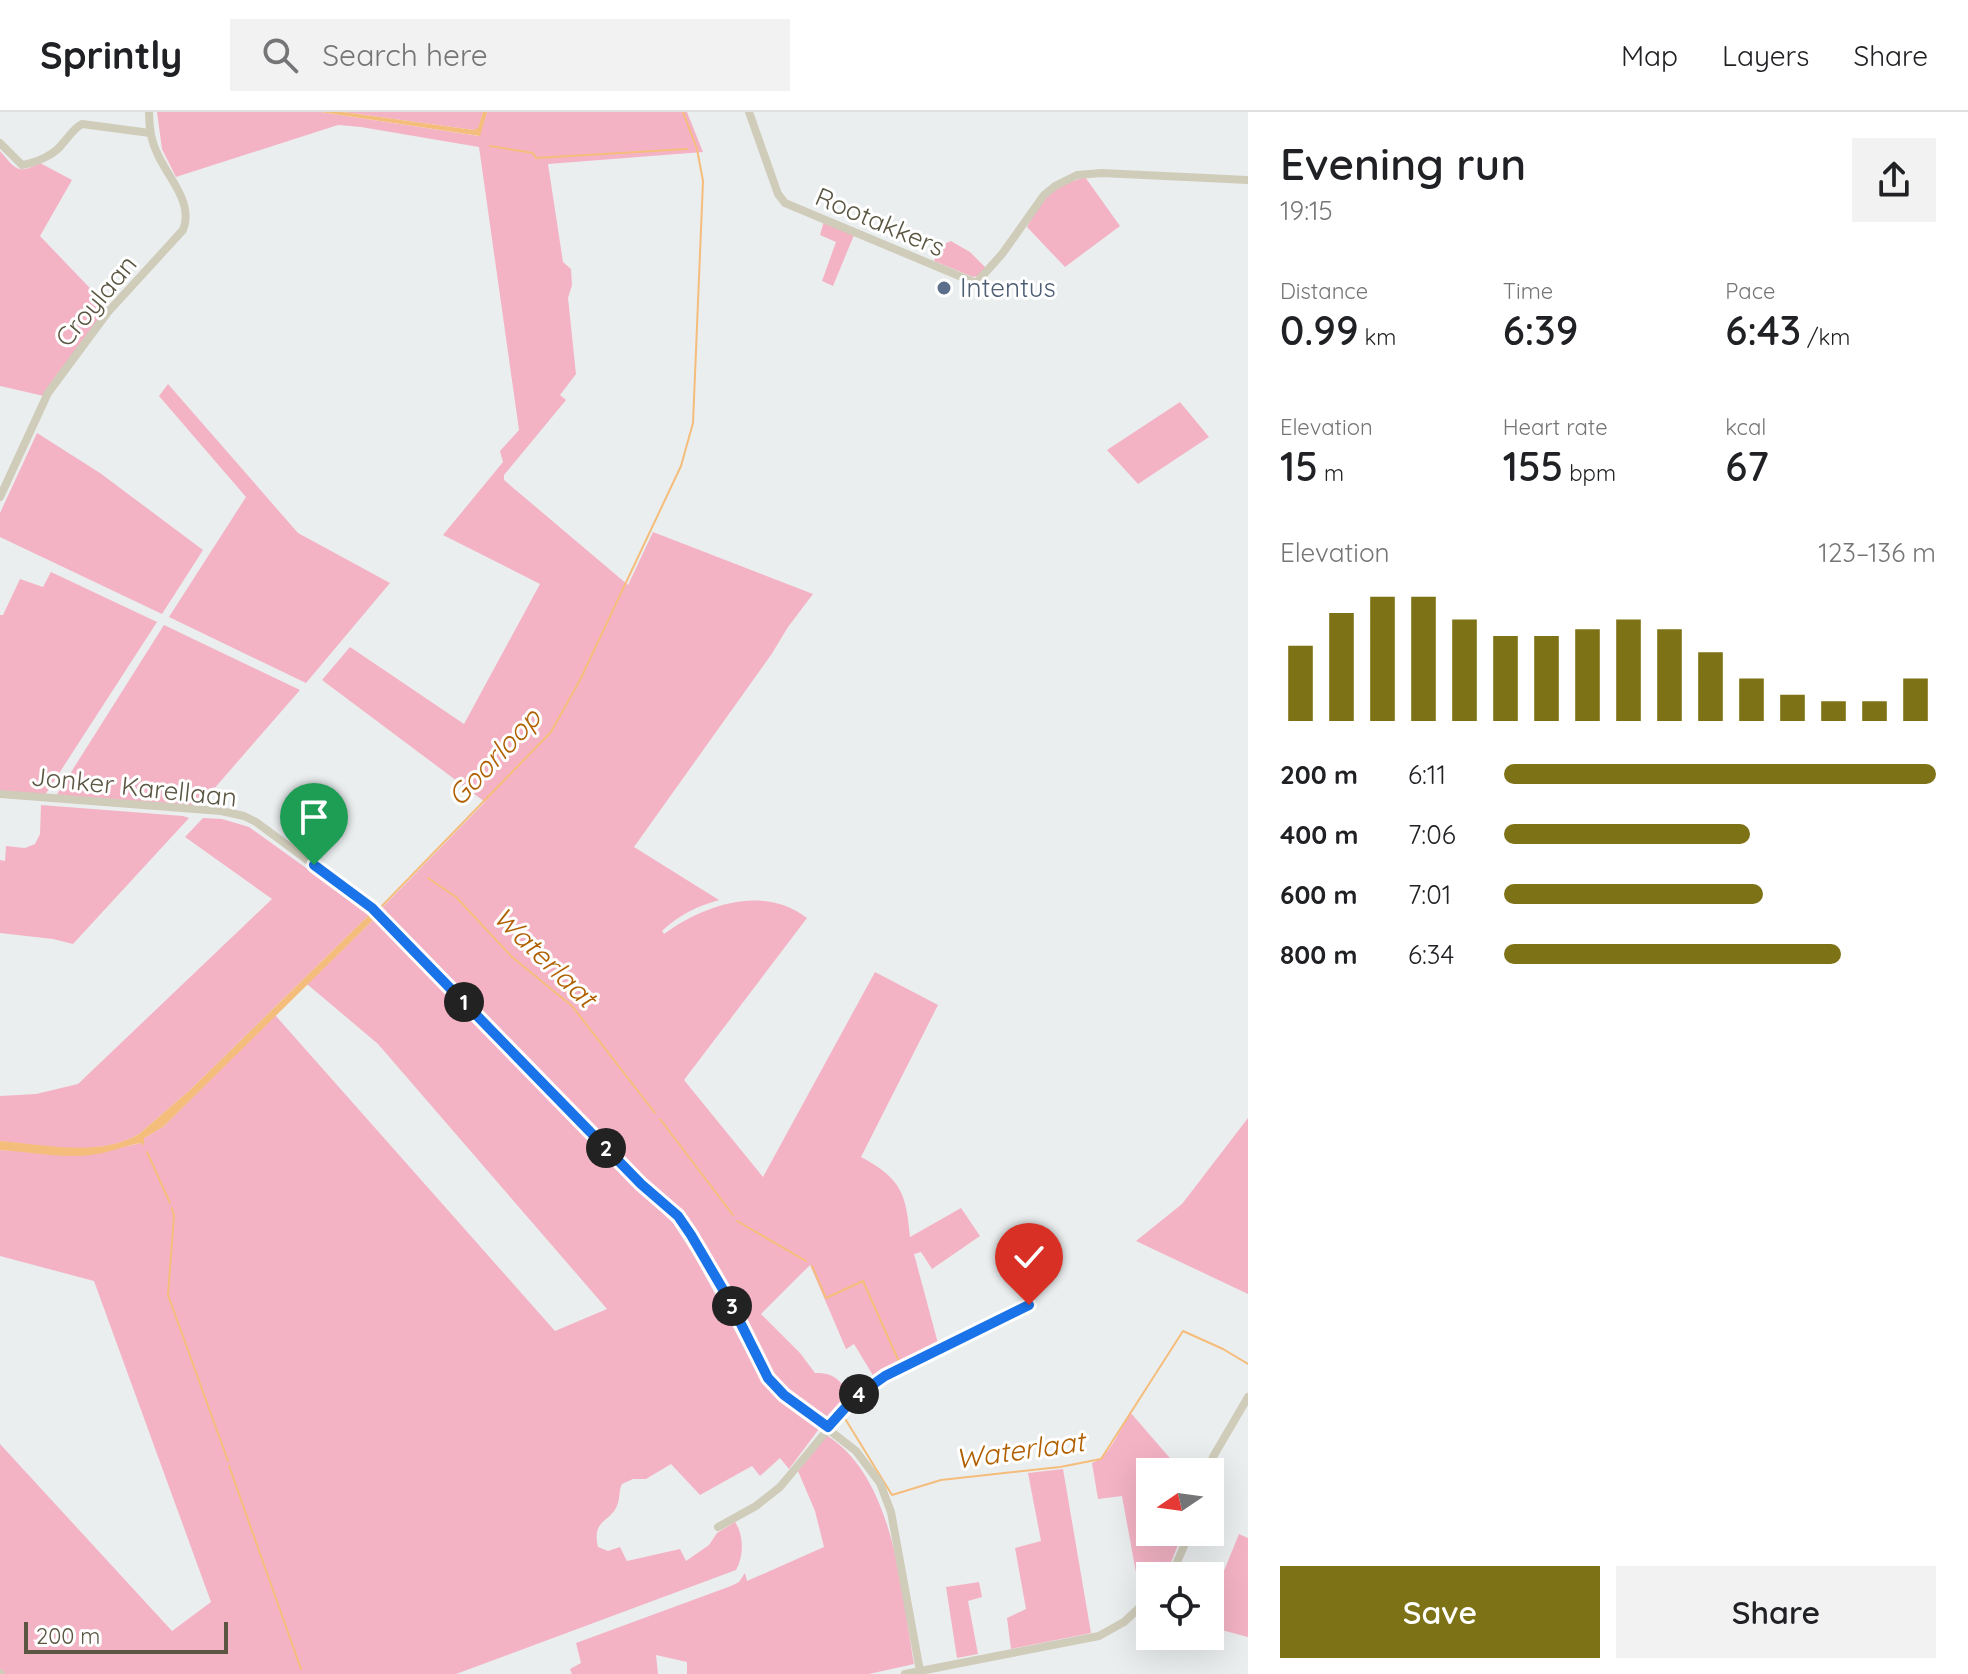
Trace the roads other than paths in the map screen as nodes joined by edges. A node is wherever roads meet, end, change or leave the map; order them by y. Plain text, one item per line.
1 (149, 112) edge
2 (749, 112) edge
3 (150, 133) junction
4 (0, 143) edge
5 (1248, 180) edge
6 (0, 497) edge
7 (0, 794) edge
8 (1029, 1305) dead end
9 (1248, 1397) edge
10 (828, 1427) junction
11 (1213, 1458) edge
12 (718, 1527) dead end
13 (1136, 1611) edge
14 (920, 1671) junction
15 (905, 1674) edge

1 - 3 street, Croylaan
2 - 5 street, Rootakkers
3 - 4 street
3 - 6 street, Croylaan
7 - 10 street, Jonker Karellaan
8 - 10 street
9 - 11 street
10 - 12 street
10 - 14 street, Jonker Karellaan
13 - 14 street
14 - 15 street

